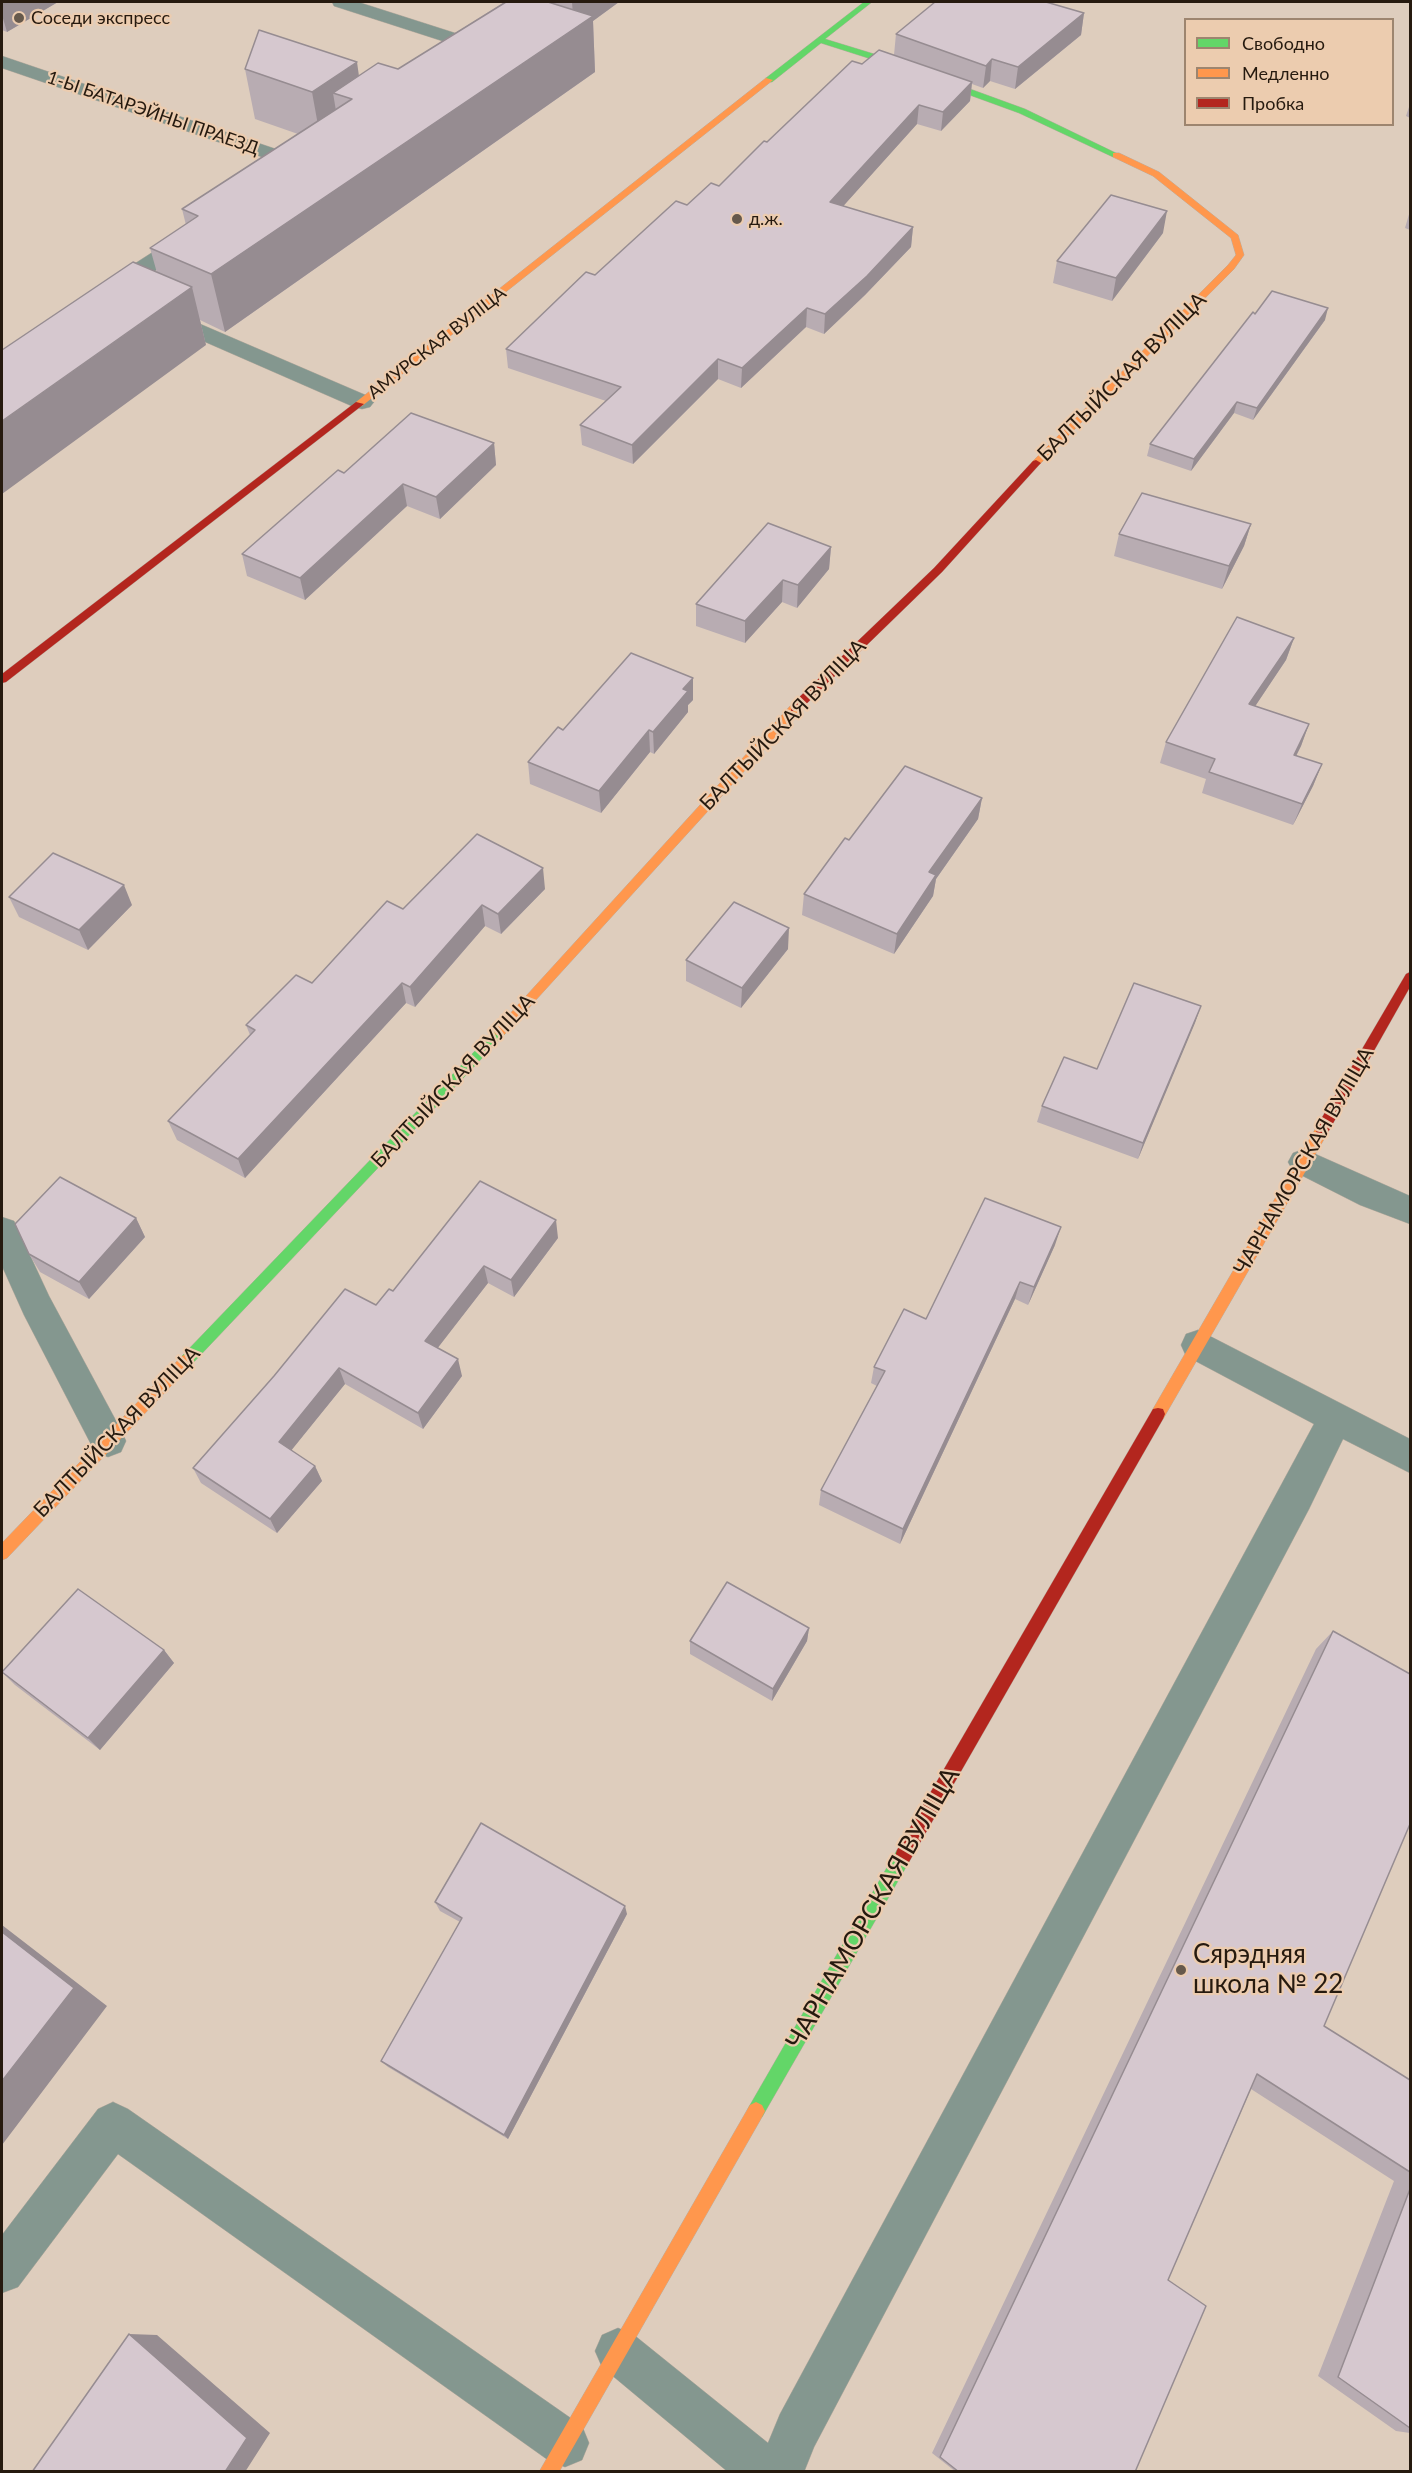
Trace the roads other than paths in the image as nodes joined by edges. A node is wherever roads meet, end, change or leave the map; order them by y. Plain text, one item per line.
1 (341, 2) edge
2 (868, 2) edge
3 (819, 40) junction
4 (2, 62) edge
5 (447, 66) edge
6 (323, 152) edge
7 (304, 165) junction
8 (284, 178) edge
9 (206, 228) edge
10 (108, 291) junction
11 (89, 303) edge
12 (362, 402) junction
13 (2, 679) edge
14 (1410, 977) edge
15 (1304, 1162) junction
16 (1410, 1210) edge
17 (2, 1231) edge
18 (1198, 1345) junction
19 (1336, 1417) junction
20 (108, 1441) junction
21 (1410, 1456) edge
22 (2, 1553) edge
23 (2, 2271) edge
24 (618, 2351) junction
25 (557, 2457) edge
26 (766, 2472) edge
27 (780, 2472) edge

1 - 5 street
2 - 3 street, АМУРСКАЯ ВУЛІЦА
3 - 12 street, АМУРСКАЯ ВУЛІЦА
3 - 20 street, БАЛТЫЙСКАЯ ВУЛІЦА
4 - 7 street, 1-Ы БАТАРЭЙНЫ ПРАЕЗД
6 - 7 street
7 - 8 street
9 - 10 street
10 - 11 street
10 - 12 street
12 - 13 street, АМУРСКАЯ ВУЛІЦА
14 - 15 street, ЧАРНАМОРСКАЯ ВУЛІЦА
15 - 16 street
15 - 18 street, ЧАРНАМОРСКАЯ ВУЛІЦА
17 - 20 street
18 - 19 street
18 - 24 street, ЧАРНАМОРСКАЯ ВУЛІЦА
19 - 21 street
19 - 27 street
20 - 22 street, БАЛТЫЙСКАЯ ВУЛІЦА
23 - 25 street
24 - 25 street, ЧАРНАМОРСКАЯ ВУЛІЦА
24 - 26 street

